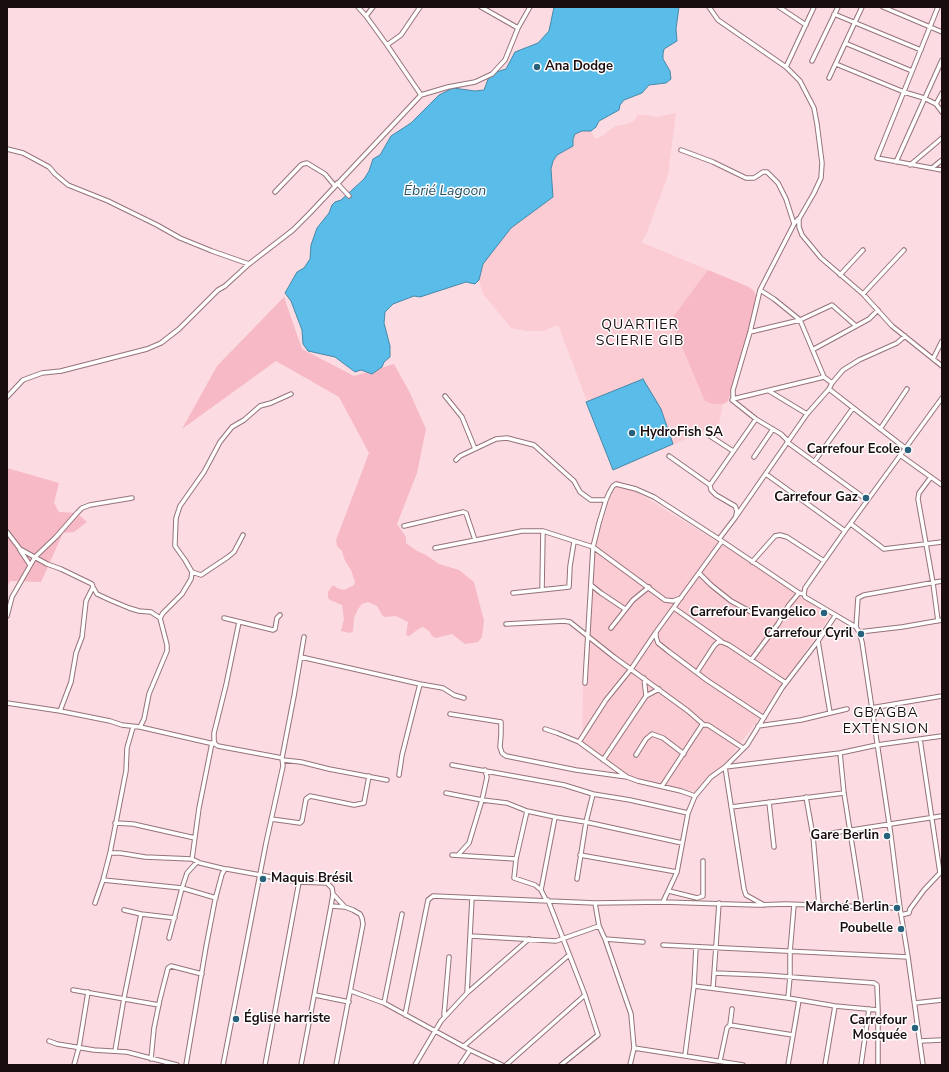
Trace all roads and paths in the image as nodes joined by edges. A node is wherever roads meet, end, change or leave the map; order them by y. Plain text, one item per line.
1 (358, 7) edge
2 (374, 7) edge
3 (420, 7) edge
4 (481, 7) edge
5 (530, 7) edge
6 (709, 7) edge
7 (779, 7) edge
8 (814, 7) edge
9 (838, 7) edge
10 (862, 7) edge
11 (883, 7) edge
12 (938, 7) edge
13 (834, 14) junction
14 (366, 16) junction
15 (855, 23) junction
16 (806, 25) junction
17 (930, 27) junction
18 (518, 28) junction
19 (942, 32) edge
20 (845, 43) junction
21 (387, 45) junction
22 (921, 50) junction
23 (942, 60) edge
24 (812, 61) dead end
25 (836, 64) junction
26 (786, 67) junction
27 (912, 71) junction
28 (829, 78) dead end
29 (904, 92) junction
30 (942, 93) edge
31 (421, 95) junction
32 (924, 98) junction
33 (936, 104) junction
34 (942, 112) edge
35 (942, 138) edge
36 (7, 149) edge
37 (680, 150) dead end
38 (942, 160) edge
39 (896, 162) junction
40 (910, 165) junction
41 (932, 169) junction
42 (942, 170) edge
43 (336, 184) junction
44 (275, 192) dead end
45 (349, 196) dead end
46 (799, 219) junction
47 (794, 224) junction
48 (862, 250) dead end
49 (904, 250) dead end
50 (249, 264) junction
51 (840, 275) junction
52 (760, 290) junction
53 (863, 294) junction
54 (878, 310) junction
55 (800, 320) junction
56 (856, 326) junction
57 (750, 332) junction
58 (904, 336) junction
59 (942, 341) edge
60 (814, 349) junction
61 (933, 358) junction
62 (942, 366) edge
63 (824, 376) junction
64 (832, 383) junction
65 (829, 388) junction
66 (907, 389) dead end
67 (769, 391) junction
68 (291, 394) dead end
69 (444, 396) dead end
70 (7, 397) edge
71 (942, 398) edge
72 (733, 399) junction
73 (853, 408) junction
74 (807, 414) junction
75 (756, 419) junction
76 (773, 429) junction
77 (880, 429) junction
78 (710, 436) dead end
79 (787, 442) junction
80 (905, 448) junction
81 (475, 449) junction
82 (733, 451) junction
83 (900, 455) junction
84 (669, 456) dead end
85 (754, 457) dead end
86 (456, 460) dead end
87 (814, 462) junction
88 (766, 474) junction
89 (931, 478) junction
90 (710, 485) junction
91 (942, 485) edge
92 (132, 498) dead end
93 (606, 500) junction
94 (868, 500) junction
95 (735, 518) junction
96 (851, 524) junction
97 (404, 526) dead end
98 (543, 531) junction
99 (845, 531) junction
100 (7, 532) edge
101 (243, 535) dead end
102 (474, 540) junction
103 (721, 540) junction
104 (574, 542) junction
105 (942, 542) edge
106 (925, 545) junction
107 (593, 547) junction
108 (435, 548) dead end
109 (20, 549) junction
110 (35, 557) junction
111 (824, 561) junction
112 (752, 562) junction
113 (30, 565) junction
114 (192, 572) junction
115 (700, 574) junction
116 (942, 581) edge
117 (933, 583) junction
118 (591, 585) junction
119 (93, 587) junction
120 (649, 587) junction
121 (542, 590) junction
122 (513, 592) dead end
123 (799, 593) junction
124 (804, 594) junction
125 (681, 598) junction
126 (674, 608) junction
127 (625, 609) junction
128 (753, 613) dead end
129 (280, 615) dead end
130 (7, 616) edge
131 (835, 616) junction
132 (160, 618) junction
133 (224, 618) dead end
134 (940, 621) edge
135 (240, 622) junction
136 (506, 624) dead end
137 (611, 628) dead end
138 (856, 628) junction
139 (656, 632) junction
140 (859, 632) junction
141 (587, 635) junction
142 (304, 637) dead end
143 (818, 641) junction
144 (722, 642) junction
145 (301, 657) junction
146 (751, 660) junction
147 (631, 669) junction
148 (696, 672) junction
149 (644, 678) junction
150 (585, 683) dead end
151 (786, 683) junction
152 (420, 684) junction
153 (659, 689) junction
154 (646, 696) junction
155 (942, 696) edge
156 (464, 698) dead end
157 (7, 703) edge
158 (871, 708) junction
159 (847, 710) dead end
160 (60, 711) junction
161 (830, 713) junction
162 (450, 714) dead end
163 (764, 718) junction
164 (704, 725) junction
165 (758, 726) junction
166 (133, 727) junction
167 (140, 727) junction
168 (545, 729) dead end
169 (942, 736) edge
170 (920, 739) junction
171 (579, 742) junction
172 (214, 743) junction
173 (877, 745) junction
174 (743, 748) junction
175 (840, 752) junction
176 (636, 754) dead end
177 (684, 754) junction
178 (283, 759) junction
179 (603, 760) junction
180 (452, 765) dead end
181 (725, 767) junction
182 (485, 770) junction
183 (399, 775) dead end
184 (369, 776) junction
185 (628, 777) junction
186 (387, 780) dead end
187 (662, 786) junction
188 (446, 793) dead end
189 (844, 793) junction
190 (593, 794) junction
191 (695, 796) junction
192 (806, 797) junction
193 (482, 800) junction
194 (769, 802) junction
195 (731, 807) junction
196 (527, 810) junction
197 (688, 813) junction
198 (942, 816) edge
199 (555, 817) junction
200 (933, 817) junction
201 (271, 819) junction
202 (586, 822) junction
203 (115, 823) junction
204 (889, 824) junction
205 (849, 830) junction
206 (813, 836) junction
207 (195, 838) junction
208 (682, 843) junction
209 (774, 847) dead end
210 (110, 852) junction
211 (452, 855) dead end
212 (458, 855) junction
213 (580, 855) junction
214 (192, 859) junction
215 (516, 859) junction
216 (703, 861) dead end
217 (197, 862) junction
218 (224, 869) junction
219 (677, 872) junction
220 (260, 875) junction
221 (577, 879) dead end
222 (103, 880) junction
223 (300, 882) junction
224 (182, 888) junction
225 (542, 890) junction
226 (669, 891) junction
227 (333, 894) junction
228 (216, 898) junction
229 (472, 898) junction
230 (547, 900) junction
231 (663, 902) junction
232 (95, 903) dead end
233 (594, 903) junction
234 (719, 903) junction
235 (765, 905) junction
236 (794, 905) junction
237 (820, 905) junction
238 (331, 906) junction
239 (345, 907) junction
240 (862, 907) junction
241 (900, 908) junction
242 (124, 910) dead end
243 (141, 914) junction
244 (402, 914) dead end
245 (901, 915) junction
246 (175, 918) junction
247 (599, 926) junction
248 (471, 936) junction
249 (169, 938) dead end
250 (529, 939) junction
251 (563, 939) junction
252 (605, 939) junction
253 (643, 942) dead end
254 (663, 945) dead end
255 (696, 947) junction
256 (716, 948) junction
257 (790, 952) junction
258 (569, 955) junction
259 (448, 957) dead end
260 (908, 957) junction
261 (714, 973) junction
262 (202, 974) junction
263 (790, 977) junction
264 (694, 986) junction
265 (713, 988) junction
266 (73, 990) dead end
267 (351, 991) junction
268 (88, 992) junction
269 (467, 993) junction
270 (315, 995) junction
271 (585, 995) junction
272 (124, 998) junction
273 (788, 998) junction
274 (799, 1000) junction
275 (942, 1000) edge
276 (349, 1002) junction
277 (915, 1002) junction
278 (384, 1003) junction
279 (159, 1005) junction
280 (835, 1006) junction
281 (732, 1008) dead end
282 (869, 1009) junction
283 (878, 1010) junction
284 (406, 1015) junction
285 (444, 1016) junction
286 (730, 1025) junction
287 (434, 1030) junction
288 (793, 1035) junction
289 (942, 1040) edge
290 (49, 1041) dead end
291 (920, 1041) junction
292 (464, 1046) junction
293 (79, 1047) junction
294 (634, 1048) junction
295 (470, 1050) junction
296 (115, 1051) junction
297 (685, 1055) junction
298 (151, 1059) junction
299 (720, 1061) junction
300 (74, 1065) edge
301 (177, 1065) edge
302 (186, 1065) edge
303 (223, 1065) edge
304 (265, 1065) edge
305 (301, 1065) edge
306 (336, 1065) edge
307 (415, 1065) edge
308 (460, 1065) edge
309 (502, 1065) edge
310 (506, 1065) edge
311 (562, 1065) edge
312 (630, 1065) edge
313 (743, 1065) edge
314 (788, 1065) edge
315 (825, 1065) edge
316 (861, 1065) edge
317 (878, 1065) edge
318 (923, 1065) edge

1 - 14 street
2 - 14 street
3 - 21 street
4 - 18 street
5 - 18 street
6 - 26 street
7 - 16 street
8 - 16 street
9 - 13 street
10 - 15 street
11 - 17 street
12 - 17 street
13 - 15 street
13 - 24 street
14 - 21 street
15 - 20 street
15 - 22 street
16 - 26 street
17 - 19 street
17 - 22 street
18 - 31 street
20 - 25 street
20 - 27 street
21 - 31 street
22 - 27 street
23 - 32 street
25 - 28 street
25 - 29 street
26 - 46 street
27 - 29 street
29 - 32 street
29 - 39 street
30 - 33 street
31 - 43 street
32 - 33 street
32 - 39 street
33 - 34 street
35 - 40 street
36 - 50 street
37 - 47 street
38 - 41 street
39 - 40 street
40 - 41 street
41 - 42 street
43 - 44 street
43 - 45 street
43 - 50 street
46 - 47 street
46 - 51 street
47 - 52 street
48 - 51 street
49 - 53 street
50 - 70 street
51 - 53 street
52 - 55 street
52 - 57 street
53 - 54 street
54 - 56 street
54 - 58 street
55 - 56 street
55 - 57 street
55 - 60 street
56 - 60 street
57 - 72 street
58 - 61 street
58 - 64 street
59 - 61 street
60 - 63 street
61 - 62 street
63 - 64 street
63 - 67 street
64 - 65 street
65 - 73 street
65 - 74 street
66 - 77 street
67 - 72 street
67 - 74 street
68 - 114 street
69 - 81 street
71 - 80 street
72 - 75 street
73 - 77 street
73 - 87 street
74 - 79 street
75 - 76 street
75 - 82 street
76 - 79 street
76 - 85 street
77 - 80 street
78 - 82 street
79 - 87 street
79 - 88 street
80 - 83 street
81 - 86 street
81 - 93 street
82 - 90 street
83 - 89 street
83 - 94 street
84 - 90 street
87 - 94 street
88 - 95 street
88 - 99 street
89 - 91 street
89 - 106 street
90 - 95 street
92 - 110 street
93 - 103 street
93 - 107 street
94 - 96 street
95 - 103 street
96 - 99 street
96 - 106 street
97 - 102 street
98 - 102 street
98 - 104 street
98 - 121 street
99 - 111 street
100 - 109 street
101 - 114 street
102 - 108 street
103 - 112 street
103 - 115 street
104 - 107 street
104 - 121 street
105 - 106 street
106 - 117 street
107 - 118 street
107 - 120 street
109 - 110 street
109 - 113 street
110 - 113 street
110 - 119 street
111 - 112 street
111 - 124 street
112 - 123 street
113 - 130 street
114 - 132 street
115 - 125 street
115 - 128 street
116 - 117 street
117 - 134 street
117 - 138 street
118 - 127 street
118 - 141 street
119 - 132 street
119 - 160 street
120 - 125 street
120 - 127 street
121 - 122 street
123 - 124 street
123 - 146 street
124 - 131 street
125 - 126 street
126 - 139 street
126 - 144 street
127 - 137 street
129 - 135 street
131 - 138 street
131 - 143 street
132 - 167 street
133 - 135 street
134 - 140 street
135 - 172 street
136 - 141 street
138 - 140 street
139 - 147 street
139 - 148 street
140 - 158 street
141 - 147 street
141 - 150 street
142 - 145 street
143 - 151 street
143 - 161 street
144 - 146 street
144 - 148 street
145 - 152 street
145 - 178 street
146 - 151 street
147 - 149 street
147 - 171 street
148 - 163 street
149 - 153 street
149 - 154 street
151 - 163 street
152 - 156 street
152 - 183 street
153 - 154 street
153 - 164 street
154 - 179 street
155 - 158 street
157 - 160 street
158 - 173 street
159 - 161 street
160 - 166 street
161 - 165 street
162 - 185 street
163 - 165 street
164 - 174 street
164 - 177 street
165 - 174 street
166 - 167 street
166 - 203 street
167 - 172 street
168 - 171 street
169 - 170 street
170 - 173 street
170 - 200 street
171 - 179 street
172 - 178 street
172 - 207 street
173 - 175 street
173 - 204 street
174 - 181 street
175 - 181 street
175 - 189 street
176 - 177 street
177 - 187 street
178 - 184 street
178 - 201 street
179 - 185 street
180 - 182 street
181 - 191 street
181 - 195 street
182 - 190 street
182 - 193 street
184 - 186 street
184 - 201 street
185 - 187 street
187 - 191 street
188 - 193 street
189 - 192 street
189 - 205 street
190 - 197 street
190 - 202 street
191 - 197 street
192 - 194 street
192 - 206 street
193 - 196 street
193 - 212 street
194 - 195 street
194 - 209 street
195 - 235 street
196 - 199 street
196 - 215 street
197 - 208 street
198 - 200 street
199 - 202 street
199 - 225 street
200 - 204 street
200 - 245 street
201 - 220 street
202 - 208 street
202 - 213 street
203 - 207 street
203 - 210 street
204 - 205 street
204 - 241 street
205 - 206 street
205 - 240 street
206 - 237 street
207 - 214 street
208 - 219 street
210 - 214 street
210 - 222 street
211 - 212 street
212 - 215 street
213 - 219 street
213 - 221 street
214 - 217 street
215 - 225 street
216 - 226 street
217 - 218 street
217 - 224 street
218 - 220 street
218 - 228 street
219 - 226 street
220 - 223 street
220 - 303 street
222 - 224 street
222 - 232 street
223 - 227 street
223 - 304 street
224 - 228 street
224 - 246 street
225 - 230 street
226 - 231 street
227 - 238 street
227 - 239 street
228 - 262 street
229 - 230 street
229 - 248 street
229 - 284 street
230 - 233 street
230 - 251 street
231 - 233 street
231 - 234 street
233 - 247 street
234 - 235 street
234 - 256 street
235 - 236 street
236 - 237 street
236 - 257 street
237 - 240 street
238 - 239 street
238 - 270 street
239 - 267 street
240 - 241 street
241 - 245 street
242 - 243 street
243 - 246 street
243 - 272 street
244 - 278 street
245 - 260 street
246 - 249 street
247 - 251 street
247 - 252 street
248 - 250 street
248 - 269 street
250 - 251 street
250 - 269 street
251 - 258 street
252 - 253 street
252 - 294 street
254 - 255 street
255 - 256 street
255 - 264 street
256 - 257 street
256 - 261 street
257 - 260 street
257 - 263 street
258 - 271 street
258 - 292 street
259 - 285 street
260 - 277 street
261 - 263 street
261 - 265 street
262 - 279 street
262 - 302 street
263 - 273 street
263 - 283 street
264 - 265 street
264 - 297 street
265 - 273 street
266 - 268 street
267 - 276 street
267 - 278 street
268 - 272 street
268 - 293 street
269 - 285 street
270 - 276 street
270 - 305 street
271 - 310 street
271 - 311 street
272 - 279 street
272 - 296 street
273 - 274 street
274 - 280 street
274 - 288 street
275 - 277 street
276 - 306 street
277 - 291 street
278 - 284 street
279 - 298 street
280 - 282 street
280 - 315 street
281 - 286 street
282 - 283 street
282 - 316 street
283 - 317 street
284 - 287 street
285 - 287 street
286 - 288 street
286 - 299 street
287 - 292 street
287 - 307 street
288 - 314 street
289 - 291 street
290 - 293 street
291 - 318 street
292 - 295 street
293 - 296 street
293 - 300 street
294 - 297 street
294 - 312 street
295 - 308 street
295 - 309 street
296 - 298 street
297 - 299 street
298 - 301 street
299 - 313 street

